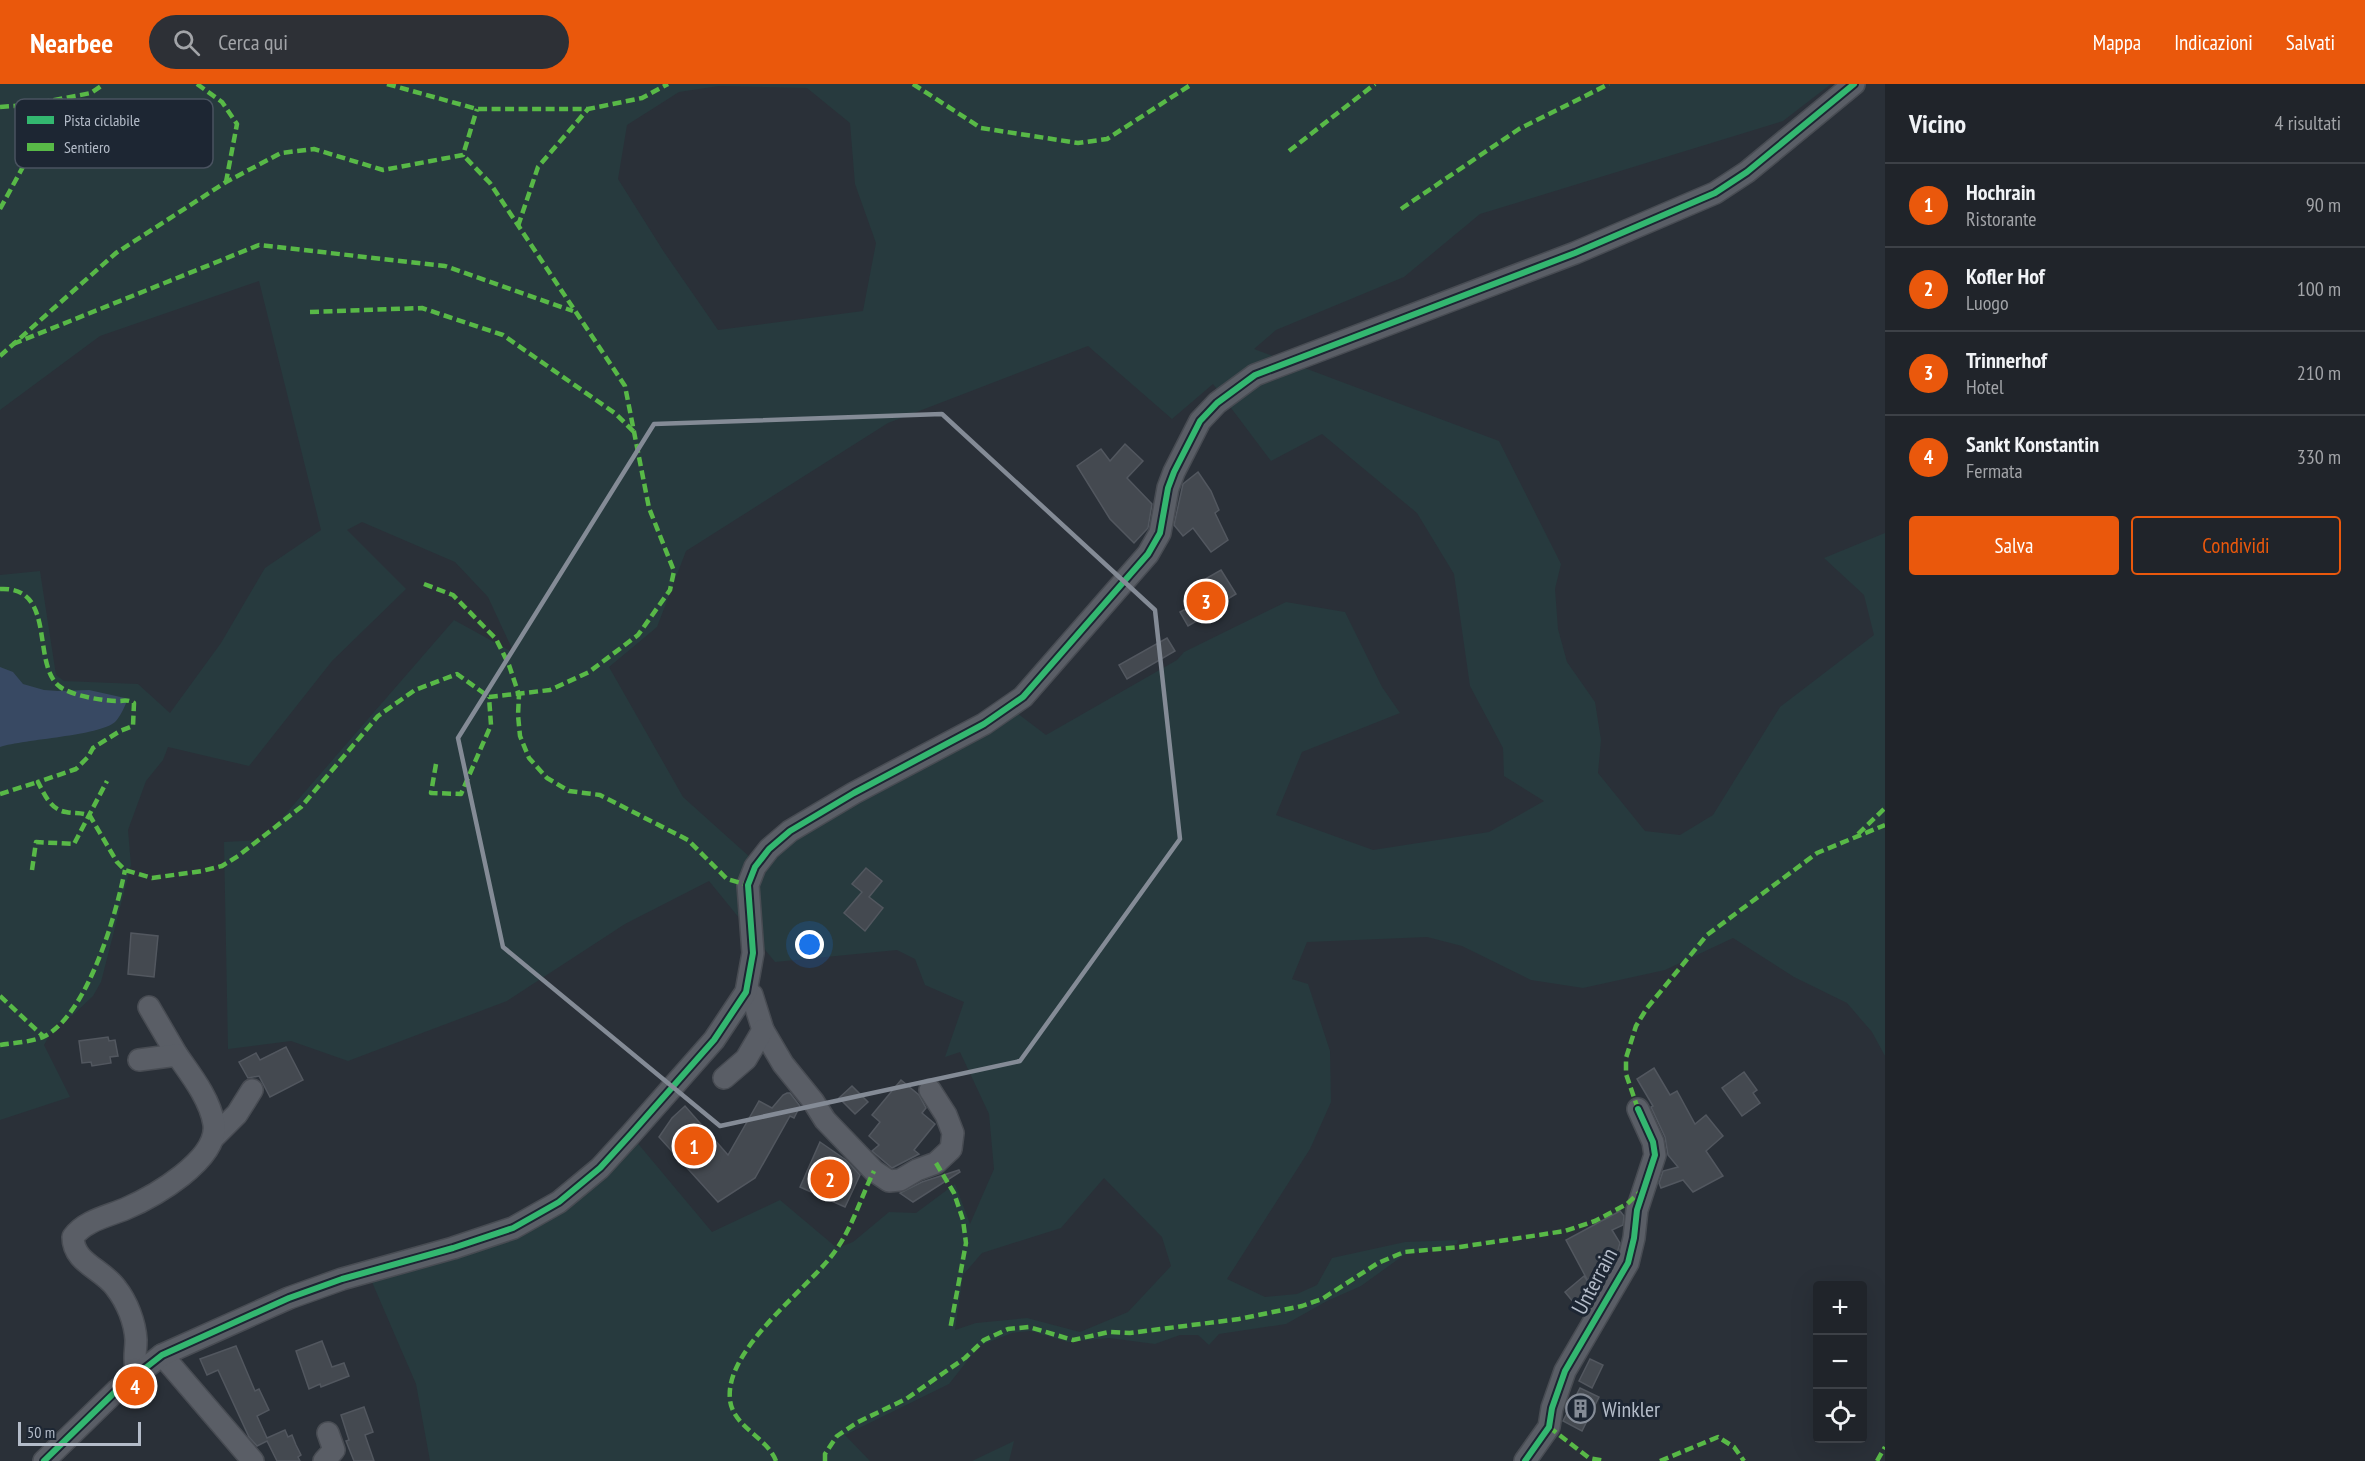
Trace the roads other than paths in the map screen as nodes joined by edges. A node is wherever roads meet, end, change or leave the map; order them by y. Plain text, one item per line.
1 (1854, 84) edge
2 (746, 992) junction
3 (149, 1007) dead end
4 (763, 1030) junction
5 (177, 1055) junction
6 (139, 1060) dead end
7 (724, 1078) dead end
8 (252, 1090) dead end
9 (930, 1090) dead end
10 (1638, 1109) dead end
11 (214, 1137) junction
12 (162, 1355) junction
13 (138, 1372) junction
14 (328, 1432) dead end
15 (44, 1461) edge
16 (253, 1461) edge
17 (324, 1461) edge
18 (1525, 1461) edge

1 - 2 street
2 - 4 street
2 - 12 street
3 - 5 street
4 - 7 street
4 - 9 street
5 - 6 street
5 - 11 street
8 - 11 street
10 - 18 street, Unterrain
11 - 13 street
12 - 13 street
12 - 16 street
13 - 15 street
14 - 17 street

